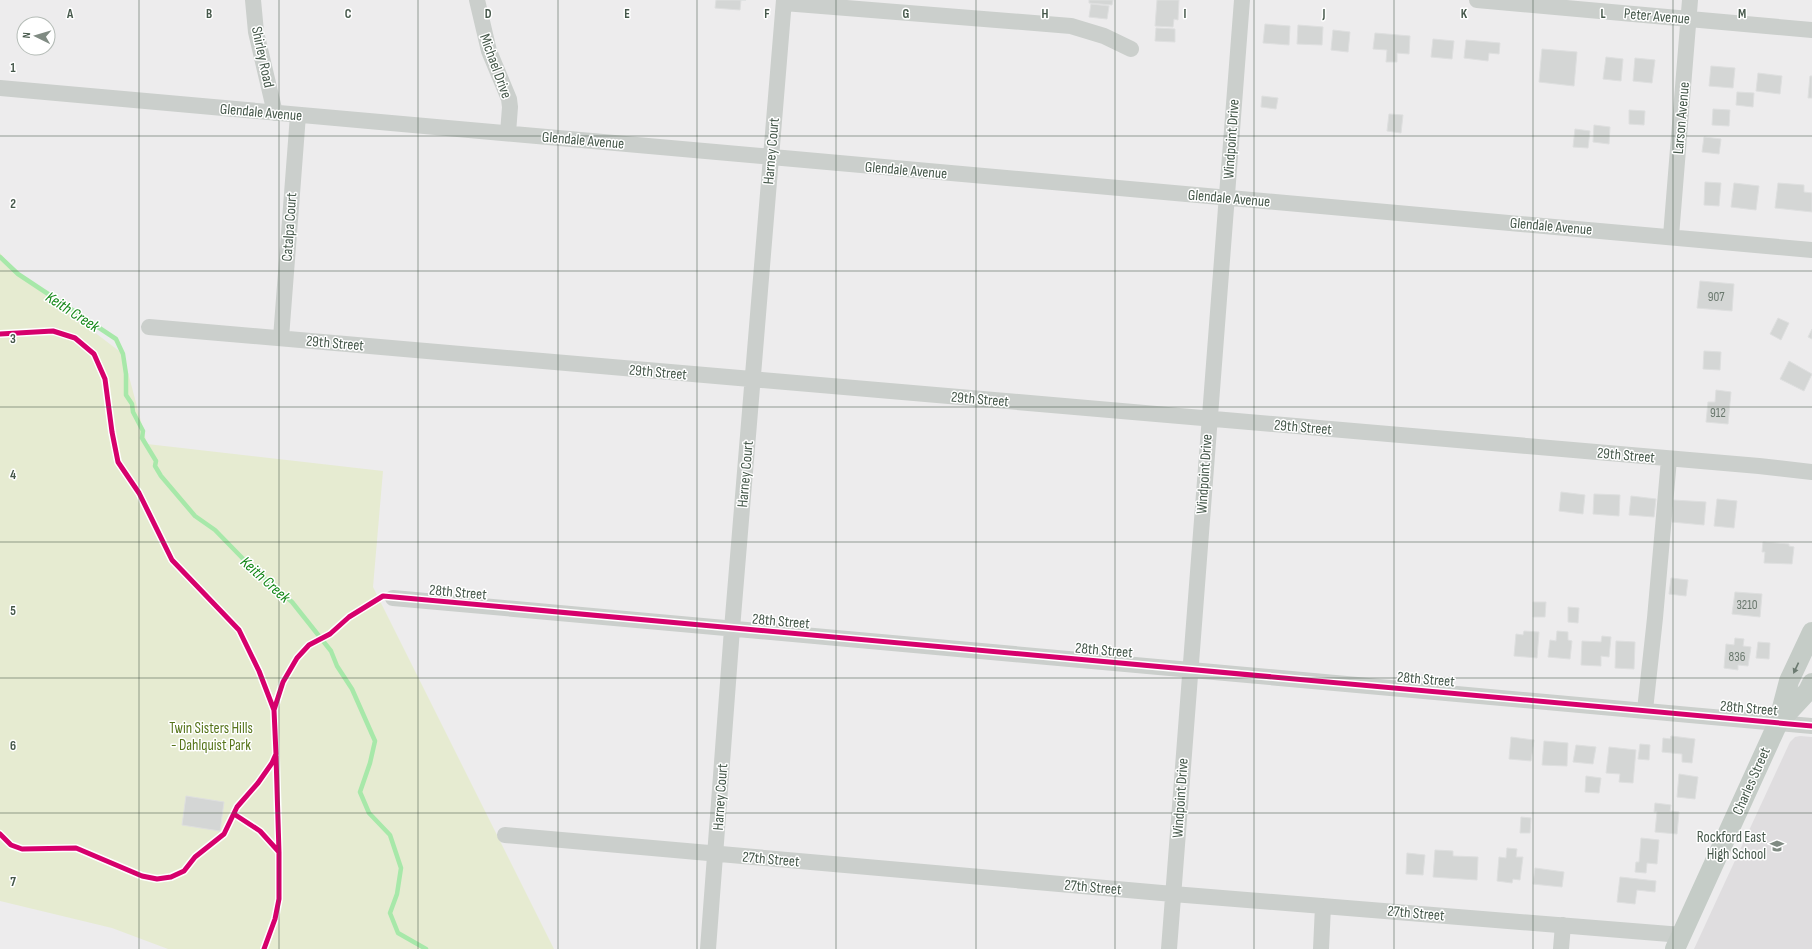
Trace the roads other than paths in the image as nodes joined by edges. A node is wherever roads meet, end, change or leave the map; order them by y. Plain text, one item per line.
1 (253, 0) edge
2 (477, 0) edge
3 (1242, 0) edge
4 (1478, 0) edge
5 (1690, 0) edge
6 (784, 1) edge
7 (1689, 19) junction
8 (1812, 30) edge
9 (1131, 49) dead end
10 (0, 88) edge
11 (275, 113) junction
12 (298, 115) junction
13 (508, 133) junction
14 (770, 158) junction
15 (1226, 198) junction
16 (1671, 236) junction
17 (1812, 250) edge
18 (149, 328) dead end
19 (281, 338) junction
20 (753, 380) junction
21 (1208, 419) junction
22 (1669, 459) junction
23 (1812, 472) edge
24 (393, 598) dead end
25 (732, 629) junction
26 (1812, 632) edge
27 (1190, 669) junction
28 (1812, 683) edge
29 (1645, 710) junction
30 (1778, 723) junction
31 (1812, 726) edge
32 (505, 834) dead end
33 (716, 854) junction
34 (1173, 894) junction
35 (1323, 906) junction
36 (1563, 925) junction
37 (1679, 942) edge
38 (708, 949) edge
39 (1168, 949) edge
40 (1320, 949) edge
41 (1561, 949) edge

1 - 11 street, Shirley Road
2 - 13 street, Michael Drive
3 - 15 street, Windpoint Drive
4 - 7 street, Peter Avenue
5 - 7 street, Larson Avenue
6 - 9 street
6 - 14 street, Harney Court
7 - 8 street, Peter Avenue
7 - 16 street, Larson Avenue
10 - 11 street, Glendale Avenue
11 - 12 street, Glendale Avenue
12 - 13 street, Glendale Avenue
12 - 19 street, Catalpa Court
13 - 14 street, Glendale Avenue
14 - 15 street, Glendale Avenue
14 - 20 street, Harney Court
15 - 16 street, Glendale Avenue
15 - 21 street, Windpoint Drive
16 - 17 street, Glendale Avenue
18 - 19 street, 29th Street
19 - 20 street, 29th Street
20 - 21 street, 29th Street
20 - 25 street, Harney Court
21 - 22 street, 29th Street
21 - 27 street, Windpoint Drive
22 - 23 street, 29th Street
22 - 29 street
24 - 25 street, 28th Street
25 - 27 street, 28th Street
25 - 33 street, Harney Court
26 -> 30 main road, Charles Street
27 - 29 street, 28th Street
27 - 34 street, Windpoint Drive
28 - 30 main road, Charles Street
29 - 30 street, 28th Street
30 - 31 street, 28th Street
30 - 37 main road, Charles Street
32 - 33 street, 27th Street
33 - 34 street, 27th Street
33 - 38 street, Harney Court
34 - 35 street, 27th Street
34 - 39 street, Windpoint Drive
35 - 36 street, 27th Street
35 - 40 street
36 - 37 street, 27th Street
36 - 41 street

